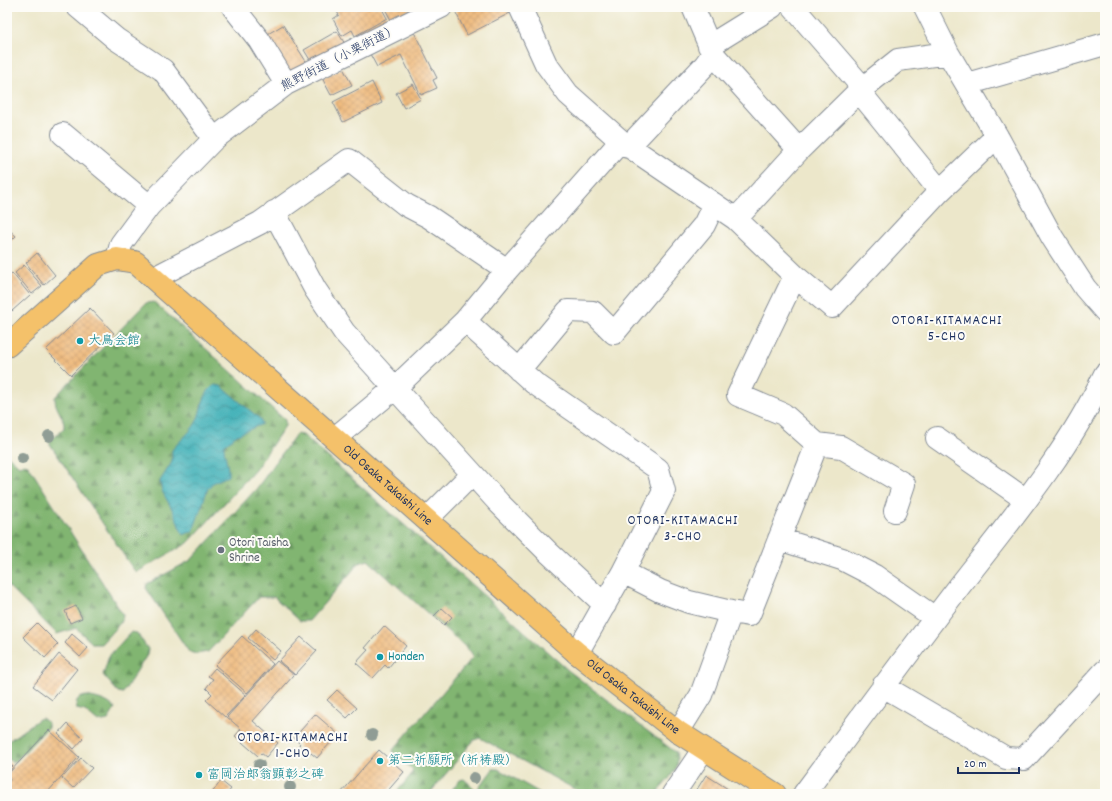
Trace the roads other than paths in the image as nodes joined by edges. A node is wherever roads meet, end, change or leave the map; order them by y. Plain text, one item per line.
1 (78, 7) edge
2 (233, 7) edge
3 (520, 7) edge
4 (693, 7) edge
5 (772, 7) edge
6 (793, 7) edge
7 (925, 7) edge
8 (429, 10) edge
9 (1105, 44) edge
10 (711, 50) junction
11 (948, 53) junction
12 (286, 84) junction
13 (967, 84) junction
14 (861, 89) junction
15 (62, 134) dead end
16 (997, 136) junction
17 (214, 139) junction
18 (625, 144) junction
19 (799, 150) junction
20 (940, 191) junction
21 (714, 204) junction
22 (149, 206) junction
23 (274, 212) junction
24 (736, 219) junction
25 (117, 259) junction
26 (507, 270) junction
27 (796, 276) junction
28 (154, 278) junction
29 (1105, 311) edge
30 (465, 321) junction
31 (7, 346) edge
32 (519, 370) junction
33 (1105, 374) edge
34 (395, 388) junction
35 (335, 438) junction
36 (937, 438) dead end
37 (817, 444) junction
38 (472, 474) junction
39 (1026, 500) junction
40 (895, 511) dead end
41 (427, 519) junction
42 (779, 539) junction
43 (623, 572) junction
44 (605, 605) junction
45 (731, 612) junction
46 (935, 618) junction
47 (577, 653) junction
48 (1105, 671) edge
49 (883, 686) junction
50 (678, 732) junction
51 (703, 750) junction
52 (673, 794) edge
53 (775, 794) edge
54 (804, 794) edge

1 - 17 street
2 - 12 street
3 - 18 street
4 - 10 street
5 - 10 street
6 - 14 street
7 - 11 street
8 - 12 street, 熊野街道（小栗街道）
9 - 13 street
10 - 18 street
10 - 19 street
11 - 13 street
11 - 14 street
12 - 17 street, 熊野街道（小栗街道）
13 - 16 street
14 - 19 street
14 - 20 street
15 - 22 street
16 - 20 street
16 - 29 street
17 - 22 street, 熊野街道（小栗街道）
18 - 21 street
18 - 26 street
19 - 24 street
20 - 27 street
21 - 24 street
21 - 32 street
22 - 25 street, 熊野街道（小栗街道）
23 - 26 street
23 - 28 street
23 - 34 street
24 - 27 street
25 - 28 main road, Old Osaka Takaishi Line
25 - 31 main road, Old Osaka Takaishi Line
26 - 30 street
27 - 37 street
28 - 35 main road, Old Osaka Takaishi Line
30 - 32 street
30 - 34 street
32 - 43 street
33 - 39 street
34 - 35 street
34 - 38 street
35 - 41 main road, Old Osaka Takaishi Line
36 - 39 street
37 - 40 street
37 - 42 street
38 - 41 street
38 - 44 street
39 - 46 street
41 - 47 main road, Old Osaka Takaishi Line
42 - 45 street
42 - 46 street
43 - 44 street
43 - 45 street
44 - 47 street
45 - 50 street
46 - 49 street
47 - 50 main road, Old Osaka Takaishi Line
48 - 49 street
49 - 54 street
50 - 51 main road, Old Osaka Takaishi Line
51 - 52 street
51 - 53 main road, Old Osaka Takaishi Line

